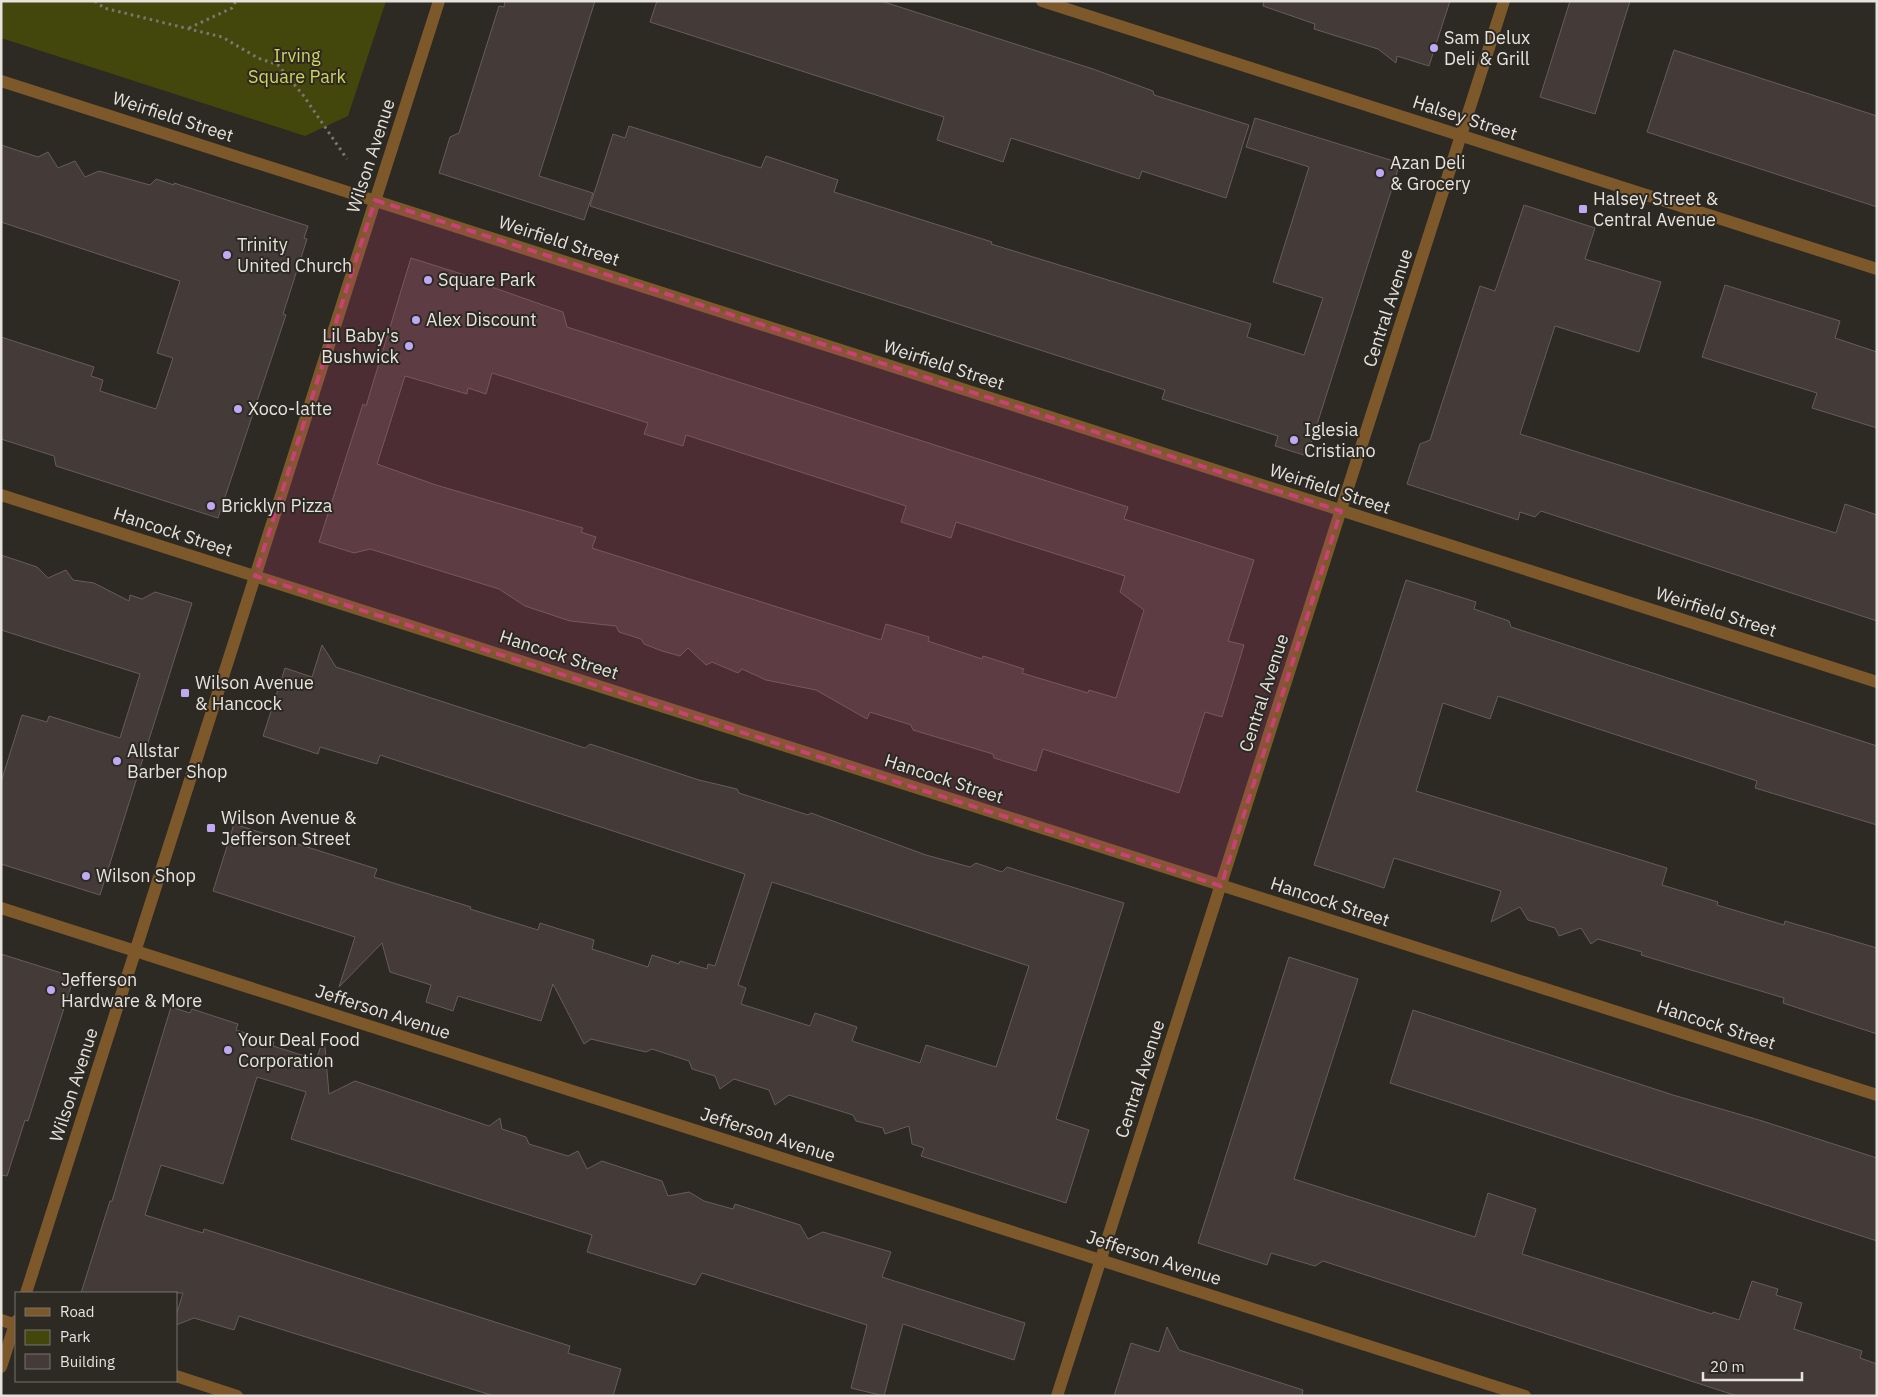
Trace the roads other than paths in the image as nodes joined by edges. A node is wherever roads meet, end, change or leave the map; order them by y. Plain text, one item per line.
1 (439, 1) edge
2 (1042, 1) edge
3 (1504, 1) edge
4 (1, 81) edge
5 (1462, 136) junction
6 (375, 200) junction
7 (1877, 269) edge
8 (1, 495) edge
9 (1341, 511) junction
10 (255, 576) junction
11 (1877, 682) edge
12 (1221, 886) junction
13 (1, 908) edge
14 (135, 951) junction
15 (1877, 1095) edge
16 (1101, 1260) junction
17 (26, 1292) edge
18 (1, 1320) edge
19 (15, 1324) edge
20 (15, 1327) edge
21 (1, 1367) edge
22 (178, 1377) edge
23 (237, 1396) edge
24 (1057, 1396) edge
25 (1525, 1396) edge

1 - 6 street, Wilson Avenue
2 - 5 street, Halsey Street
3 - 5 street, Central Avenue
4 - 6 street, Weirfield Street
5 - 7 street, Halsey Street
5 - 9 street, Central Avenue
6 - 9 street, Weirfield Street
6 - 10 street, Wilson Avenue
8 - 10 street, Hancock Street
9 - 11 street, Weirfield Street
9 - 12 street, Central Avenue
10 - 12 street, Hancock Street
10 - 14 street, Wilson Avenue
12 - 15 street, Hancock Street
12 - 16 street, Central Avenue
13 - 14 street, Jefferson Avenue
14 - 16 street, Jefferson Avenue
14 - 17 street, Wilson Avenue
16 - 24 street, Central Avenue
16 - 25 street, Jefferson Avenue
18 - 19 street
20 - 21 street
22 - 23 street

